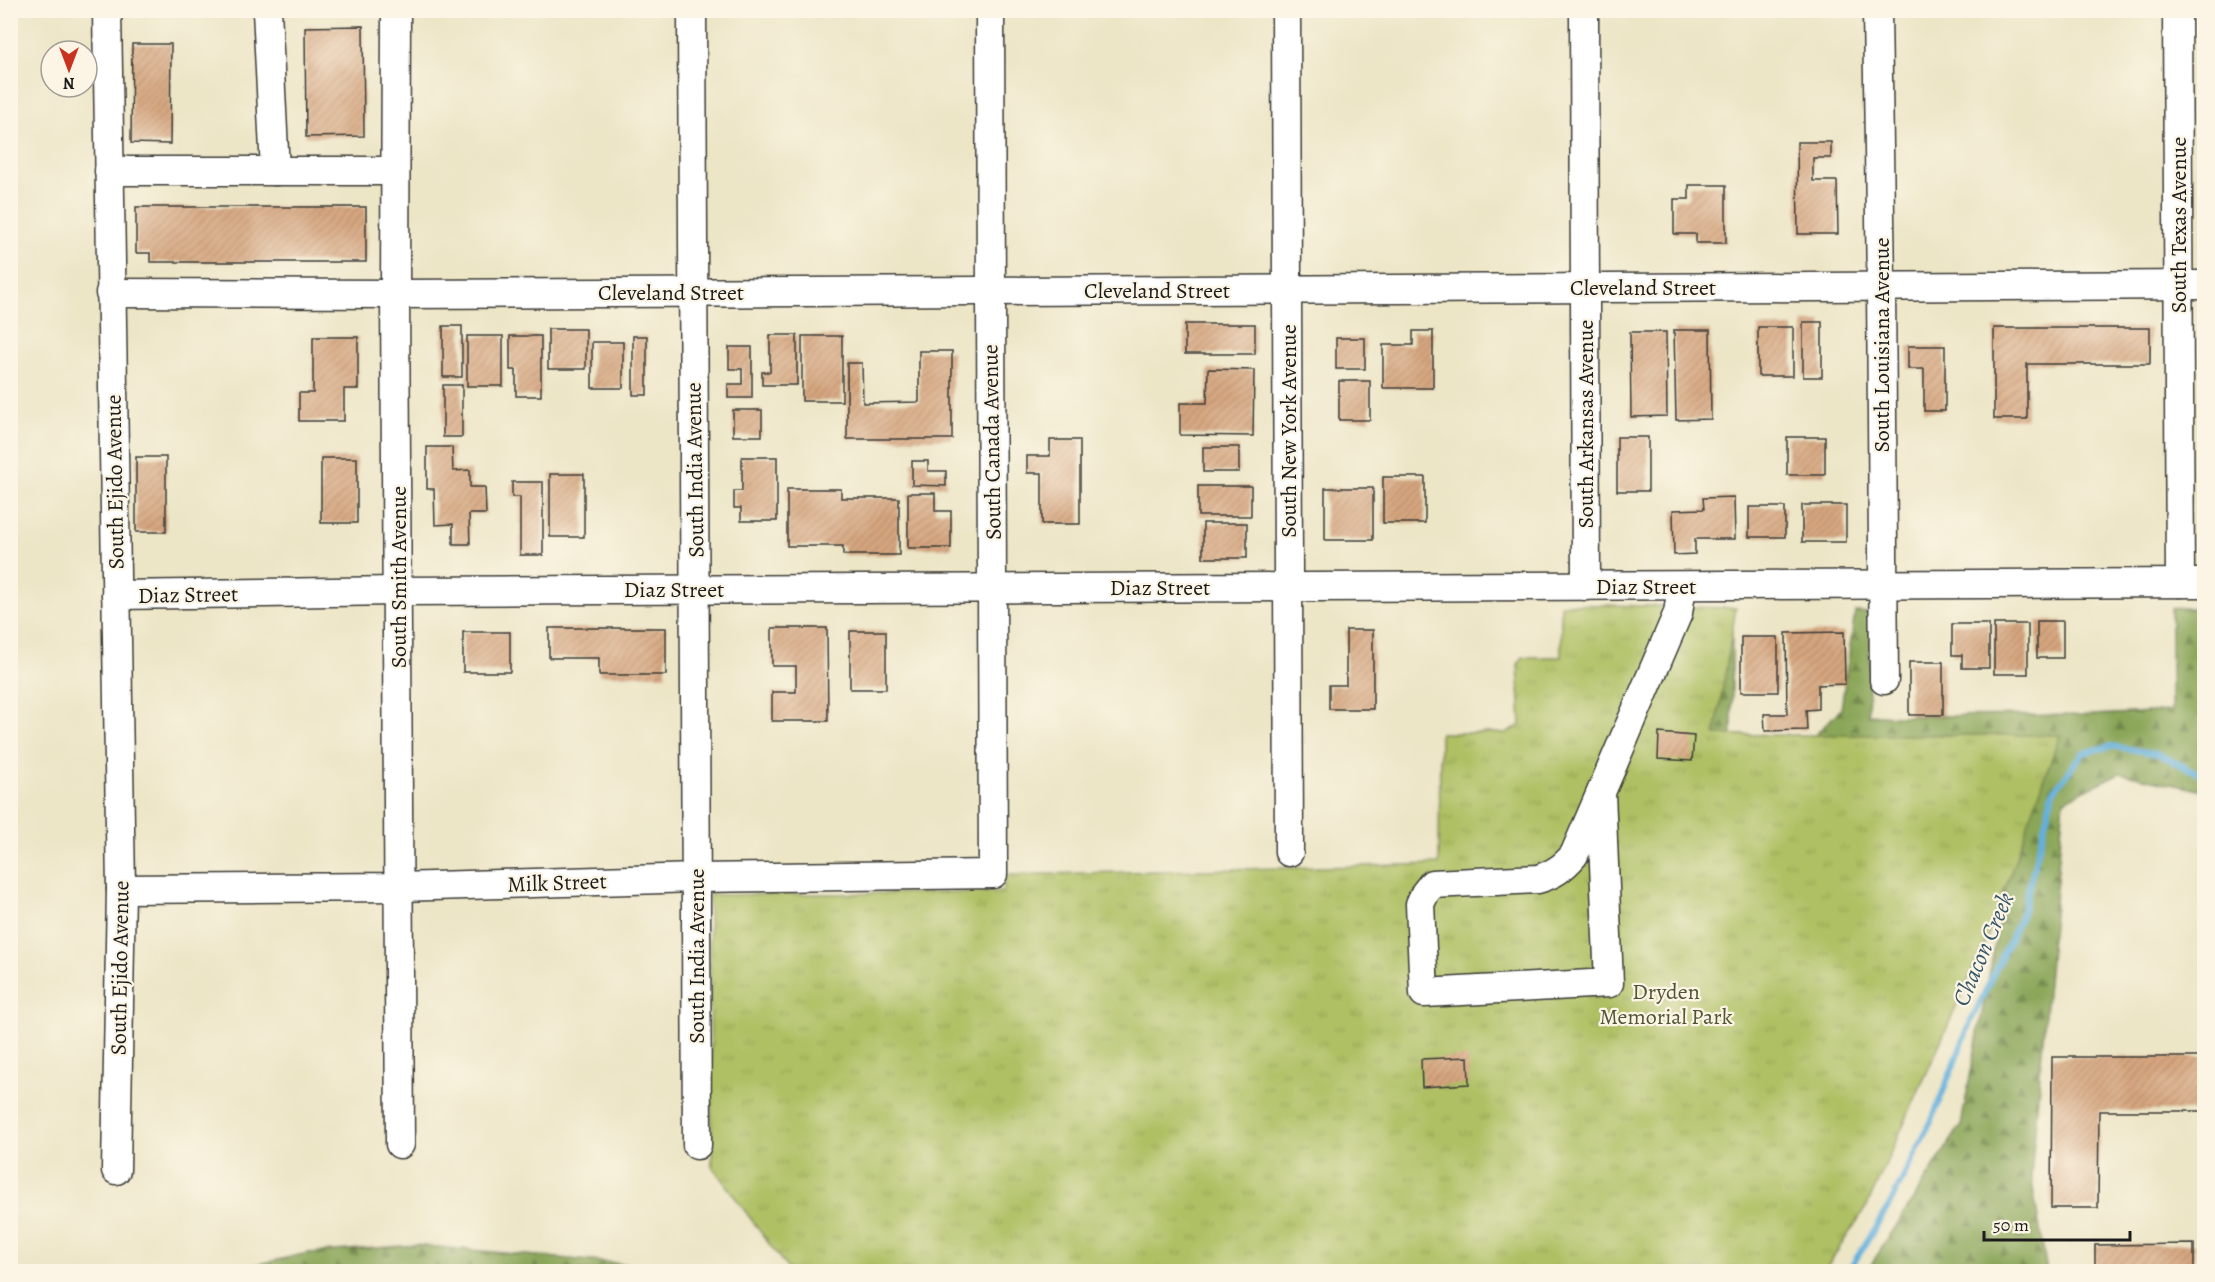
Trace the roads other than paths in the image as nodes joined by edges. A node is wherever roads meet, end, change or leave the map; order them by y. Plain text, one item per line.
1 (108, 10) edge
2 (267, 10) edge
3 (396, 10) edge
4 (692, 10) edge
5 (990, 10) edge
6 (1286, 10) edge
7 (1584, 10) edge
8 (1876, 10) edge
9 (2176, 10) edge
10 (109, 171) junction
11 (275, 171) junction
12 (395, 171) junction
13 (2192, 285) edge
14 (1881, 286) junction
15 (1584, 288) junction
16 (1287, 289) junction
17 (990, 291) junction
18 (692, 292) junction
19 (110, 293) junction
20 (395, 294) junction
21 (2192, 583) edge
22 (1883, 584) junction
23 (1586, 586) junction
24 (1682, 586) junction
25 (1289, 587) junction
26 (992, 588) junction
27 (695, 589) junction
28 (398, 591) junction
29 (116, 595) junction
30 (1884, 680) dead end
31 (1600, 793) junction
32 (1289, 852) dead end
33 (993, 874) joint
34 (695, 878) junction
35 (399, 887) junction
36 (121, 889) junction
37 (400, 1144) dead end
38 (697, 1145) dead end
39 (116, 1170) dead end

1 - 10 street, South Ejido Avenue
2 - 11 street
3 - 12 street, South Smith Avenue
4 - 18 street, South India Avenue
5 - 17 street, South Canada Avenue
6 - 16 street, South New York Avenue
7 - 15 street, South Arkansas Avenue
8 - 14 street, South Louisiana Avenue
9 - 13 street, South Texas Avenue
10 - 11 street
10 - 19 street, South Ejido Avenue
11 - 12 street
12 - 20 street, South Smith Avenue
13 - 14 street, Cleveland Street
13 - 21 street, South Texas Avenue
14 - 15 street, Cleveland Street
14 - 22 street, South Louisiana Avenue
15 - 16 street, Cleveland Street
15 - 23 street, South Arkansas Avenue
16 - 17 street, Cleveland Street
16 - 25 street, South New York Avenue
17 - 18 street, Cleveland Street
17 - 26 street, South Canada Avenue
18 - 20 street, Cleveland Street
18 - 27 street, South India Avenue
19 - 20 street, Cleveland Street
19 - 29 street, South Ejido Avenue
20 - 28 street, South Smith Avenue
21 - 22 street, Diaz Street
22 - 24 street, Diaz Street
22 - 30 street, South Louisiana Avenue
23 - 24 street, Diaz Street
23 - 25 street, Diaz Street
24 - 31 street
25 - 26 street, Diaz Street
25 - 32 street, South New York Avenue
26 - 27 street, Diaz Street
26 - 33 street, South Canada Avenue
27 - 28 street, Diaz Street
27 - 34 street, South India Avenue
28 - 29 street, Diaz Street
28 - 35 street, South Smith Avenue
29 - 36 street, South Ejido Avenue
31 - 31 street
33 - 34 street, Milk Street
34 - 35 street, Milk Street
34 - 38 street, South India Avenue
35 - 36 street, Milk Street
35 - 37 street, South Smith Avenue
36 - 39 street, South Ejido Avenue

